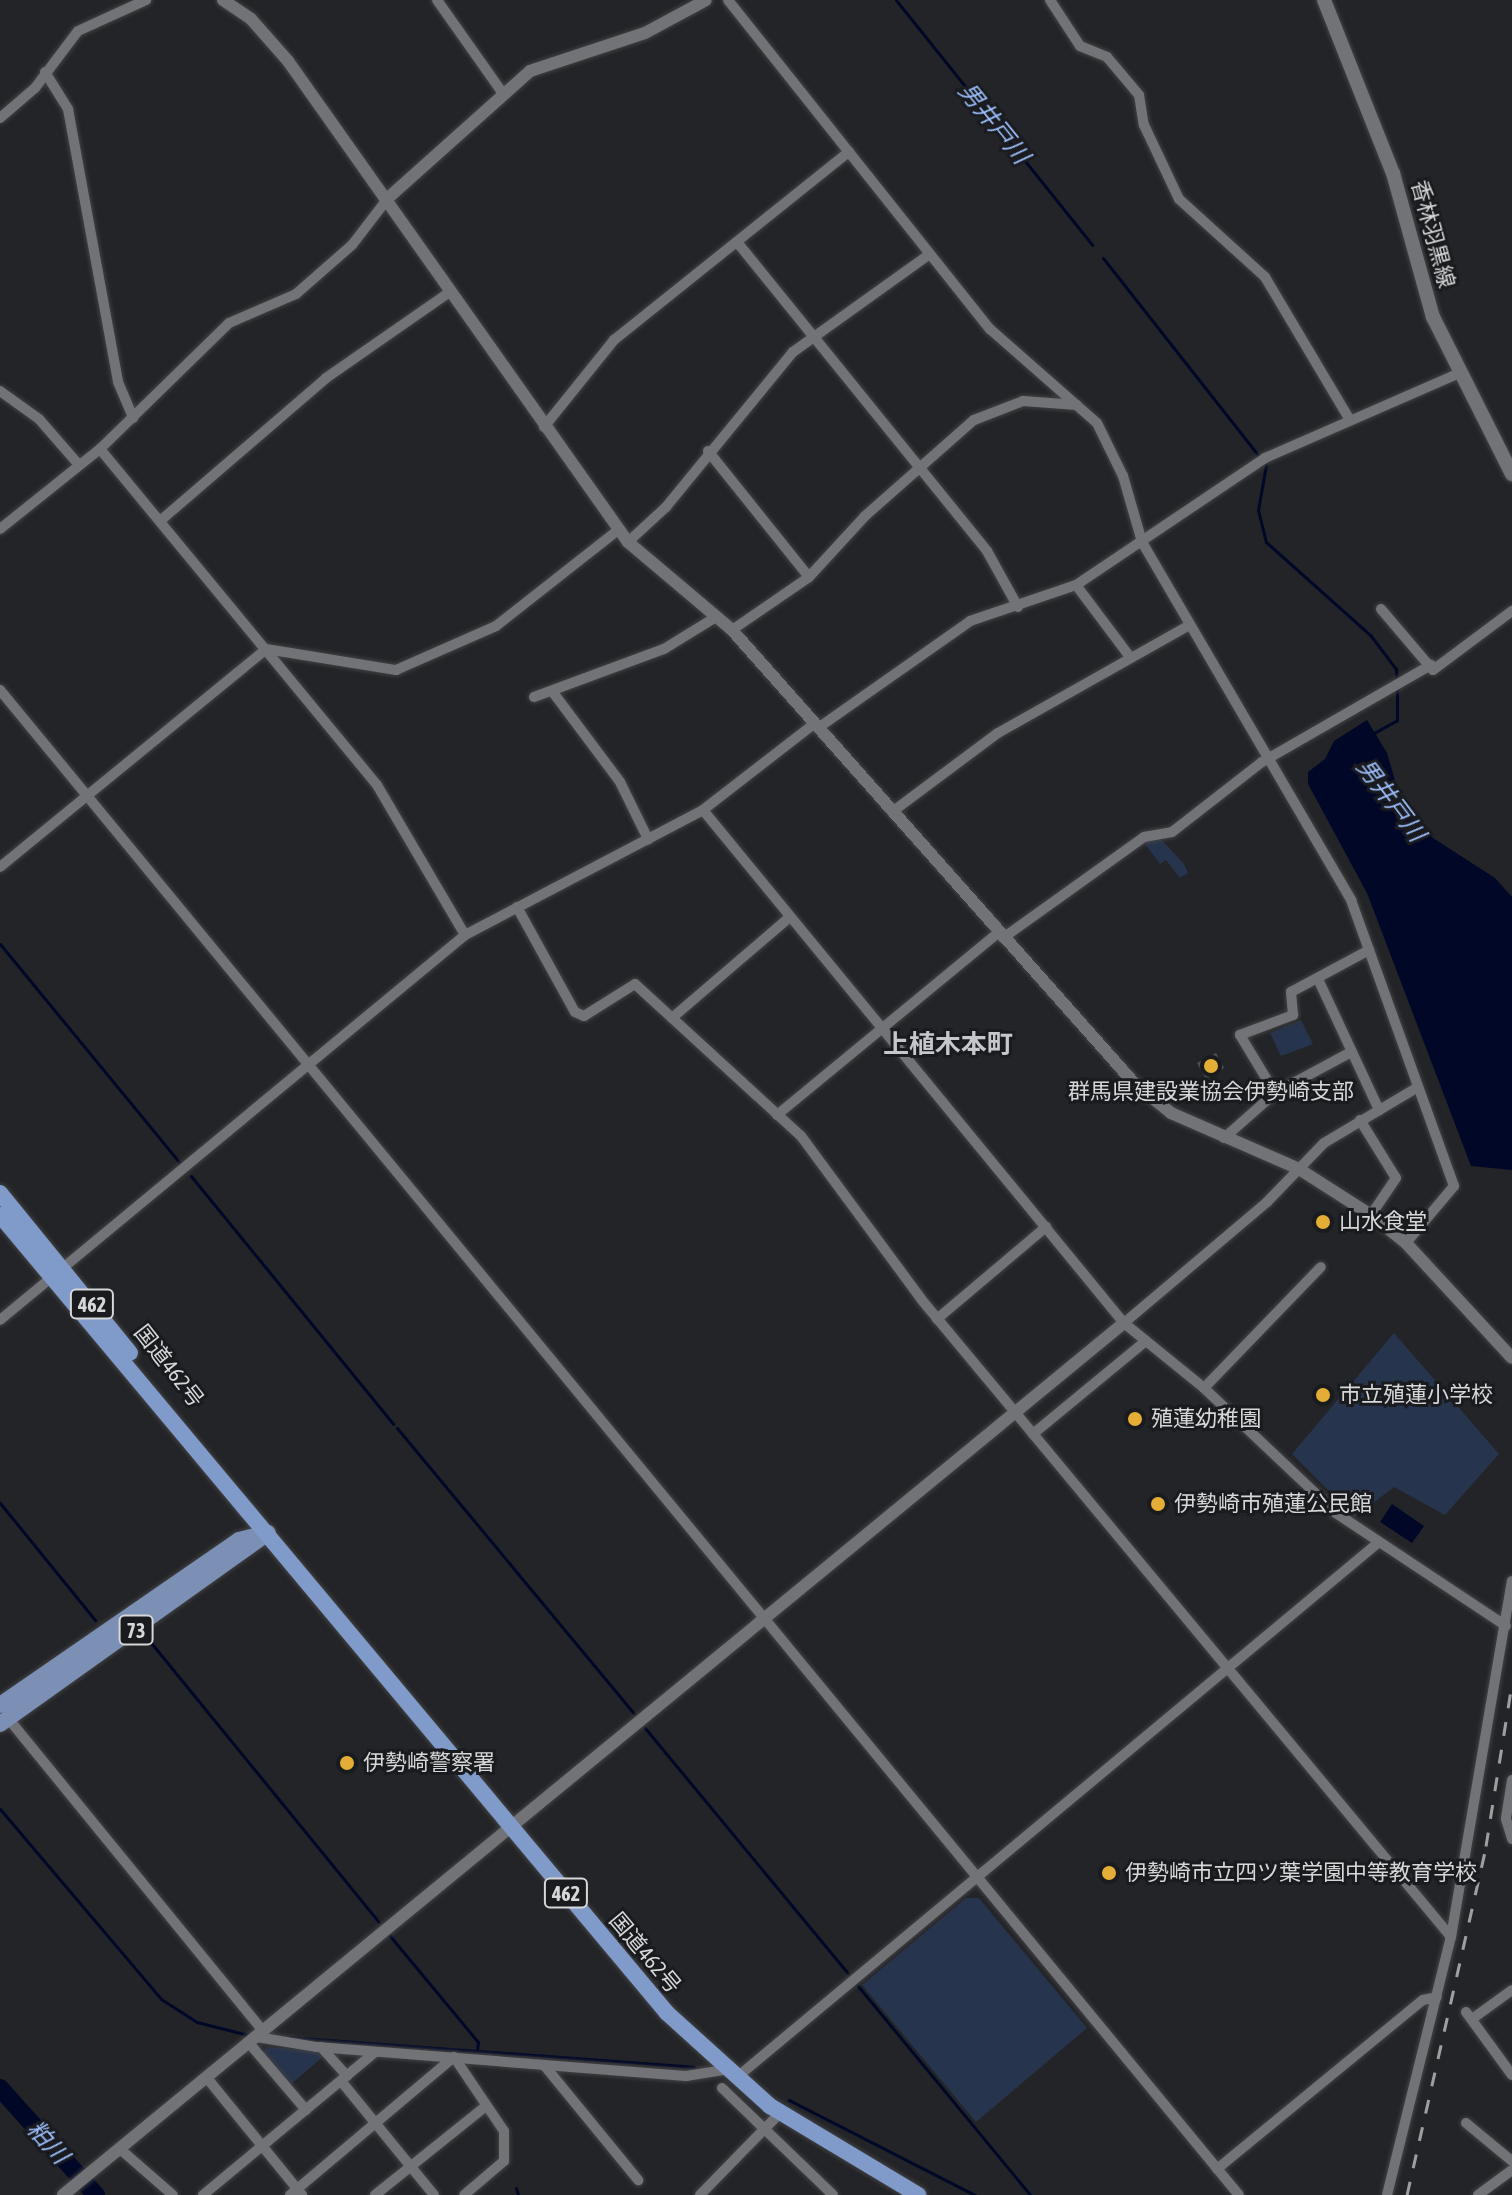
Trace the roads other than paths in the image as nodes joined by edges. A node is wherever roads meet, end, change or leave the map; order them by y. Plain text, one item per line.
1 (146, 0) edge
2 (223, 0) edge
3 (437, 0) edge
4 (706, 0) edge
5 (728, 0) edge
6 (1050, 0) edge
7 (1324, 0) edge
8 (45, 72) junction
9 (502, 92) junction
10 (0, 118) edge
11 (849, 152) junction
12 (388, 198) junction
13 (737, 242) junction
14 (930, 254) junction
15 (447, 294) junction
16 (814, 336) junction
17 (1460, 373) junction
18 (0, 391) edge
19 (1079, 405) junction
20 (133, 418) junction
21 (1350, 420) junction
22 (544, 427) junction
23 (100, 449) junction
24 (708, 451) junction
25 (79, 465) junction
26 (919, 468) junction
27 (1512, 474) edge
28 (160, 521) junction
29 (0, 529) edge
30 (618, 530) junction
31 (628, 542) junction
32 (1142, 542) junction
33 (809, 577) junction
34 (1076, 585) junction
35 (1018, 607) junction
36 (1381, 609) dead end
37 (1512, 611) edge
38 (716, 617) junction
39 (1190, 625) junction
40 (732, 630) junction
41 (266, 649) junction
42 (1130, 657) junction
43 (1431, 665) junction
44 (0, 690) edge
45 (552, 691) junction
46 (534, 697) dead end
47 (816, 726) junction
48 (1269, 758) junction
49 (86, 796) junction
50 (703, 810) junction
51 (892, 812) junction
52 (648, 839) junction
53 (0, 867) edge
54 (517, 907) junction
55 (790, 917) junction
56 (465, 935) junction
57 (1000, 936) junction
58 (1369, 950) junction
59 (1318, 979) junction
60 (672, 1018) junction
61 (882, 1029) junction
62 (1351, 1052) junction
63 (309, 1065) junction
64 (1418, 1087) junction
65 (1275, 1093) junction
66 (1379, 1110) junction
67 (777, 1115) junction
68 (1360, 1120) junction
69 (1224, 1138) junction
70 (1299, 1169) junction
71 (0, 1193) edge
72 (0, 1215) edge
73 (1371, 1215) junction
74 (1046, 1227) junction
75 (1406, 1243) junction
76 (1321, 1267) dead end
77 (57, 1273) junction
78 (937, 1319) junction
79 (0, 1320) edge
80 (1124, 1323) junction
81 (1146, 1341) junction
82 (1512, 1358) edge
83 (1204, 1388) junction
84 (1016, 1414) junction
85 (1033, 1434) junction
86 (268, 1533) junction
87 (1378, 1543) junction
88 (1512, 1581) edge
89 (763, 1618) junction
90 (1506, 1626) junction
91 (1229, 1672) junction
92 (2, 1714) edge
93 (1512, 1780) edge
94 (511, 1826) junction
95 (1512, 1839) edge
96 (977, 1879) junction
97 (1451, 1937) junction
98 (1512, 1990) edge
99 (1437, 1997) junction
100 (257, 2037) junction
101 (321, 2047) junction
102 (375, 2052) junction
103 (454, 2057) junction
104 (544, 2065) junction
105 (1512, 2075) edge
106 (207, 2078) junction
107 (344, 2079) junction
108 (727, 2079) junction
109 (486, 2106) junction
110 (306, 2110) junction
111 (780, 2113) junction
112 (1466, 2123) dead end
113 (377, 2125) junction
114 (766, 2130) junction
115 (263, 2147) junction
116 (116, 2152) junction
117 (1512, 2161) edge
118 (410, 2166) junction
119 (1217, 2169) junction
120 (1512, 2170) edge
121 (638, 2180) dead end
122 (297, 2193) edge
123 (63, 2195) edge
124 (173, 2195) edge
125 (203, 2195) edge
126 (375, 2195) edge
127 (434, 2195) edge
128 (464, 2195) edge
129 (700, 2195) edge
130 (833, 2195) edge
131 (918, 2195) edge
132 (1239, 2195) edge
133 (1387, 2195) edge
134 (1478, 2195) edge

1 - 8 street
2 - 12 street
3 - 9 street
4 - 9 street
5 - 11 street
6 - 21 street
7 - 17 main road, 香林羽黒線
8 - 10 street
8 - 20 street
9 - 12 street
11 - 13 street
11 - 14 street
12 - 15 street
12 - 20 street
13 - 16 street
13 - 22 street
14 - 16 street
14 - 19 street
15 - 22 street
15 - 28 street
16 - 24 street
16 - 26 street
17 - 21 street
17 - 27 main road, 香林羽黒線
18 - 25 street
19 - 26 street
19 - 32 street
20 - 23 street
21 - 32 street
22 - 30 street
23 - 25 street
23 - 28 street
24 - 31 street
24 - 33 street
25 - 29 street
26 - 33 street
26 - 35 street
28 - 41 street
30 - 31 street
30 - 41 street
31 - 38 street
32 - 34 street
32 - 39 street
33 - 40 street
34 - 35 street
34 - 42 street
35 - 47 street
36 - 43 street
37 - 43 street
38 - 40 street
38 - 45 street
39 - 42 street
39 - 48 street
40 - 47 street
41 - 49 street
41 - 56 street
42 - 51 street
43 - 48 street
44 - 49 street
45 - 46 street
45 - 52 street
47 - 50 street
47 - 51 street
48 - 57 street
48 - 58 street
49 - 53 street
49 - 63 street
50 - 52 street
50 - 55 street
51 - 57 street
52 - 54 street
54 - 56 street
54 - 60 street
55 - 60 street
55 - 61 street
56 - 63 street
57 - 61 street
57 - 69 street
58 - 59 street
58 - 64 street
59 - 62 street
59 - 65 street
60 - 67 street
61 - 67 street
61 - 74 street
62 - 65 street
62 - 66 street
63 - 77 street
63 - 89 street
64 - 66 street
64 - 75 street
65 - 69 street
66 - 68 street
67 - 78 street
68 - 70 street
68 - 73 street
69 - 70 street
70 - 73 street
70 - 80 street
71 - 77 highway, 国道462号 / 462
72 - 77 highway, 国道462号 / 462
73 - 75 street
74 - 78 street
74 - 80 street
75 - 82 street
76 - 83 street
77 - 79 street
77 - 86 highway, 国道462号 / 462
78 - 84 street
80 - 81 street
80 - 84 street
81 - 83 street
81 - 85 street
83 - 87 street
84 - 85 street
84 - 89 street
85 - 91 street
86 - 92 main road, 73
86 - 94 highway, 国道462号 / 462
87 - 90 street
87 - 91 street
88 - 90 street
89 - 94 street
89 - 96 street
90 - 97 street
91 - 96 street
91 - 97 street
92 - 100 street
93 - 95 street
94 - 100 street
94 - 108 highway, 国道462号 / 462
96 - 108 street
96 - 119 street
97 - 99 street
98 - 105 street
99 - 119 street
99 - 133 street
100 - 101 street
100 - 106 street
100 - 110 street
101 - 102 street
101 - 107 street
102 - 103 street
102 - 107 street
103 - 104 street
103 - 109 street
103 - 113 street
104 - 108 street
104 - 121 street
106 - 115 street
106 - 116 street
107 - 110 street
107 - 113 street
108 - 111 highway, 国道462号 / 462
108 - 114 street
109 - 118 street
109 - 128 street
110 - 115 street
111 - 114 street
111 - 131 highway, 国道462号 / 462
112 - 117 street
113 - 118 street
113 - 122 street
114 - 129 street
114 - 130 street
115 - 122 street
115 - 125 street
116 - 123 street
116 - 124 street
118 - 126 street
118 - 127 street
119 - 132 street
120 - 134 street

